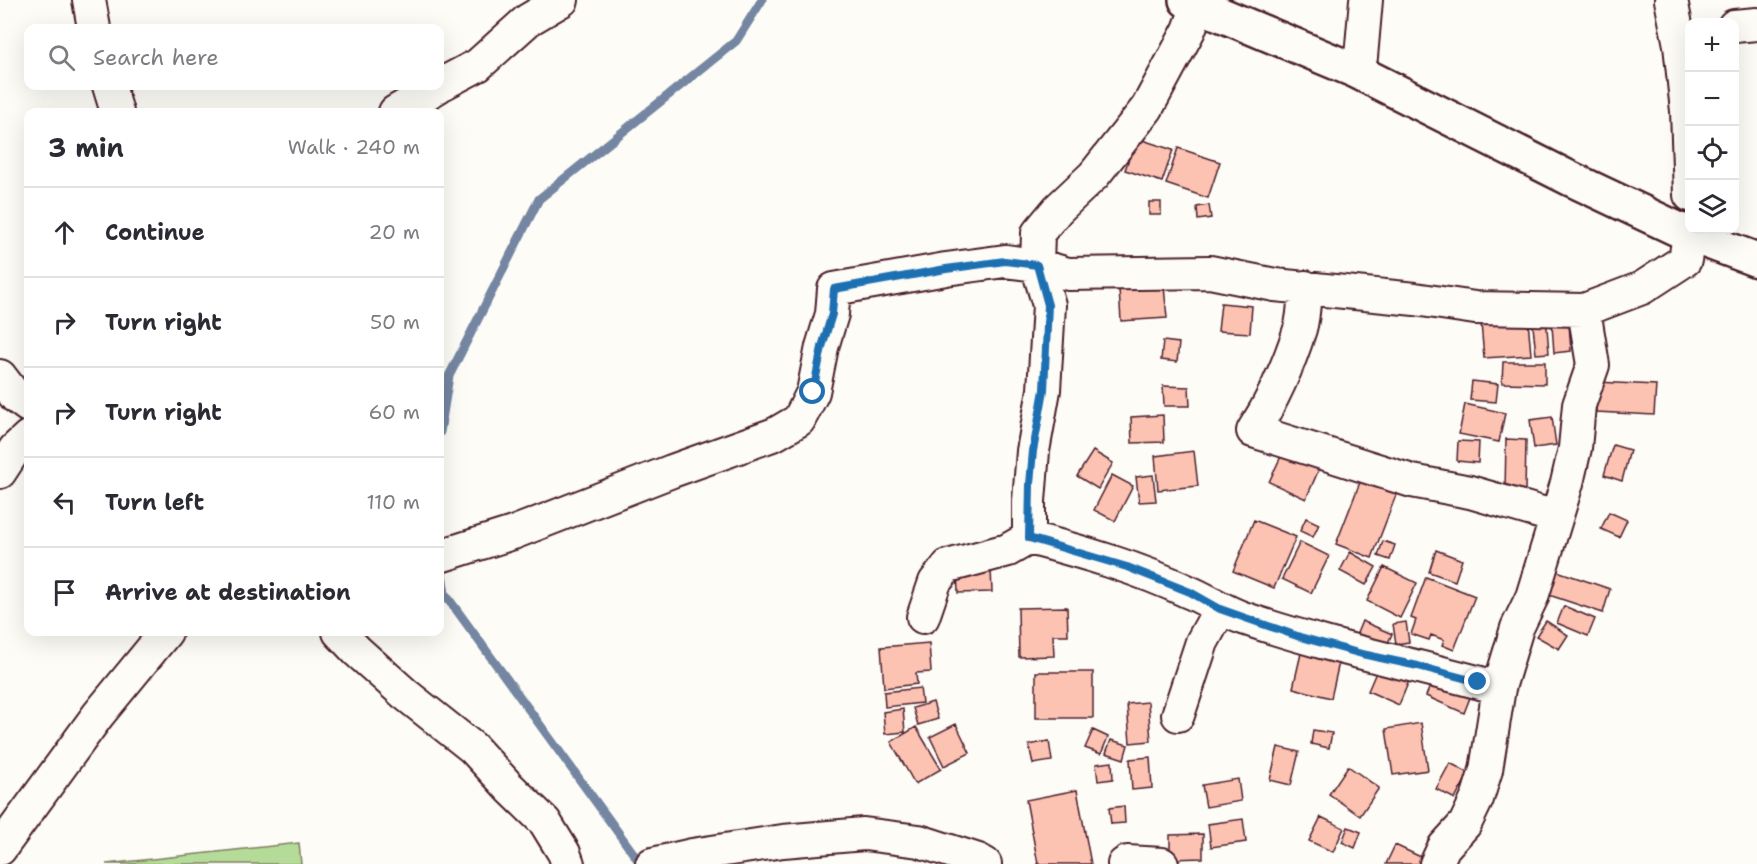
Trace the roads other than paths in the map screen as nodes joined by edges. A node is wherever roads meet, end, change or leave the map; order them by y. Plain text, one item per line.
1 (89, 0) edge
2 (562, 0) edge
3 (1366, 0) edge
4 (1195, 1) edge
5 (1679, 19) edge
6 (93, 24) edge
7 (1757, 24) edge
8 (1739, 26) edge
9 (1356, 71) junction
10 (444, 83) edge
11 (110, 90) edge
12 (431, 90) edge
13 (116, 108) edge
14 (402, 108) edge
15 (1689, 180) edge
16 (1685, 230) edge
17 (1690, 234) edge
18 (1695, 234) edge
19 (1757, 260) edge
20 (1037, 265) junction
21 (1305, 287) junction
22 (1584, 310) junction
23 (24, 441) edge
24 (0, 472) edge
25 (1556, 517) junction
26 (1029, 538) junction
27 (444, 555) edge
28 (1220, 609) junction
29 (923, 617) dead end
30 (163, 636) edge
31 (343, 636) edge
32 (1499, 688) junction
33 (1178, 715) dead end
34 (0, 849) edge
35 (568, 864) edge
36 (652, 864) edge
37 (985, 864) edge
38 (1124, 864) edge
39 (1162, 864) edge
40 (1436, 864) edge

1 - 6 street
2 - 10 street
3 - 9 street
4 - 9 street
4 - 20 street
5 - 15 street
7 - 8 street
9 - 16 street
11 - 13 street
12 - 14 street
17 - 22 street
18 - 19 street
20 - 21 street
20 - 26 street
20 - 27 street
21 - 22 street
21 - 25 street
22 - 25 street
23 - 24 street
25 - 32 street
26 - 28 street
26 - 29 street
28 - 32 street
28 - 33 street
30 - 34 street
31 - 35 street
32 - 40 street
36 - 37 street
38 - 39 street

